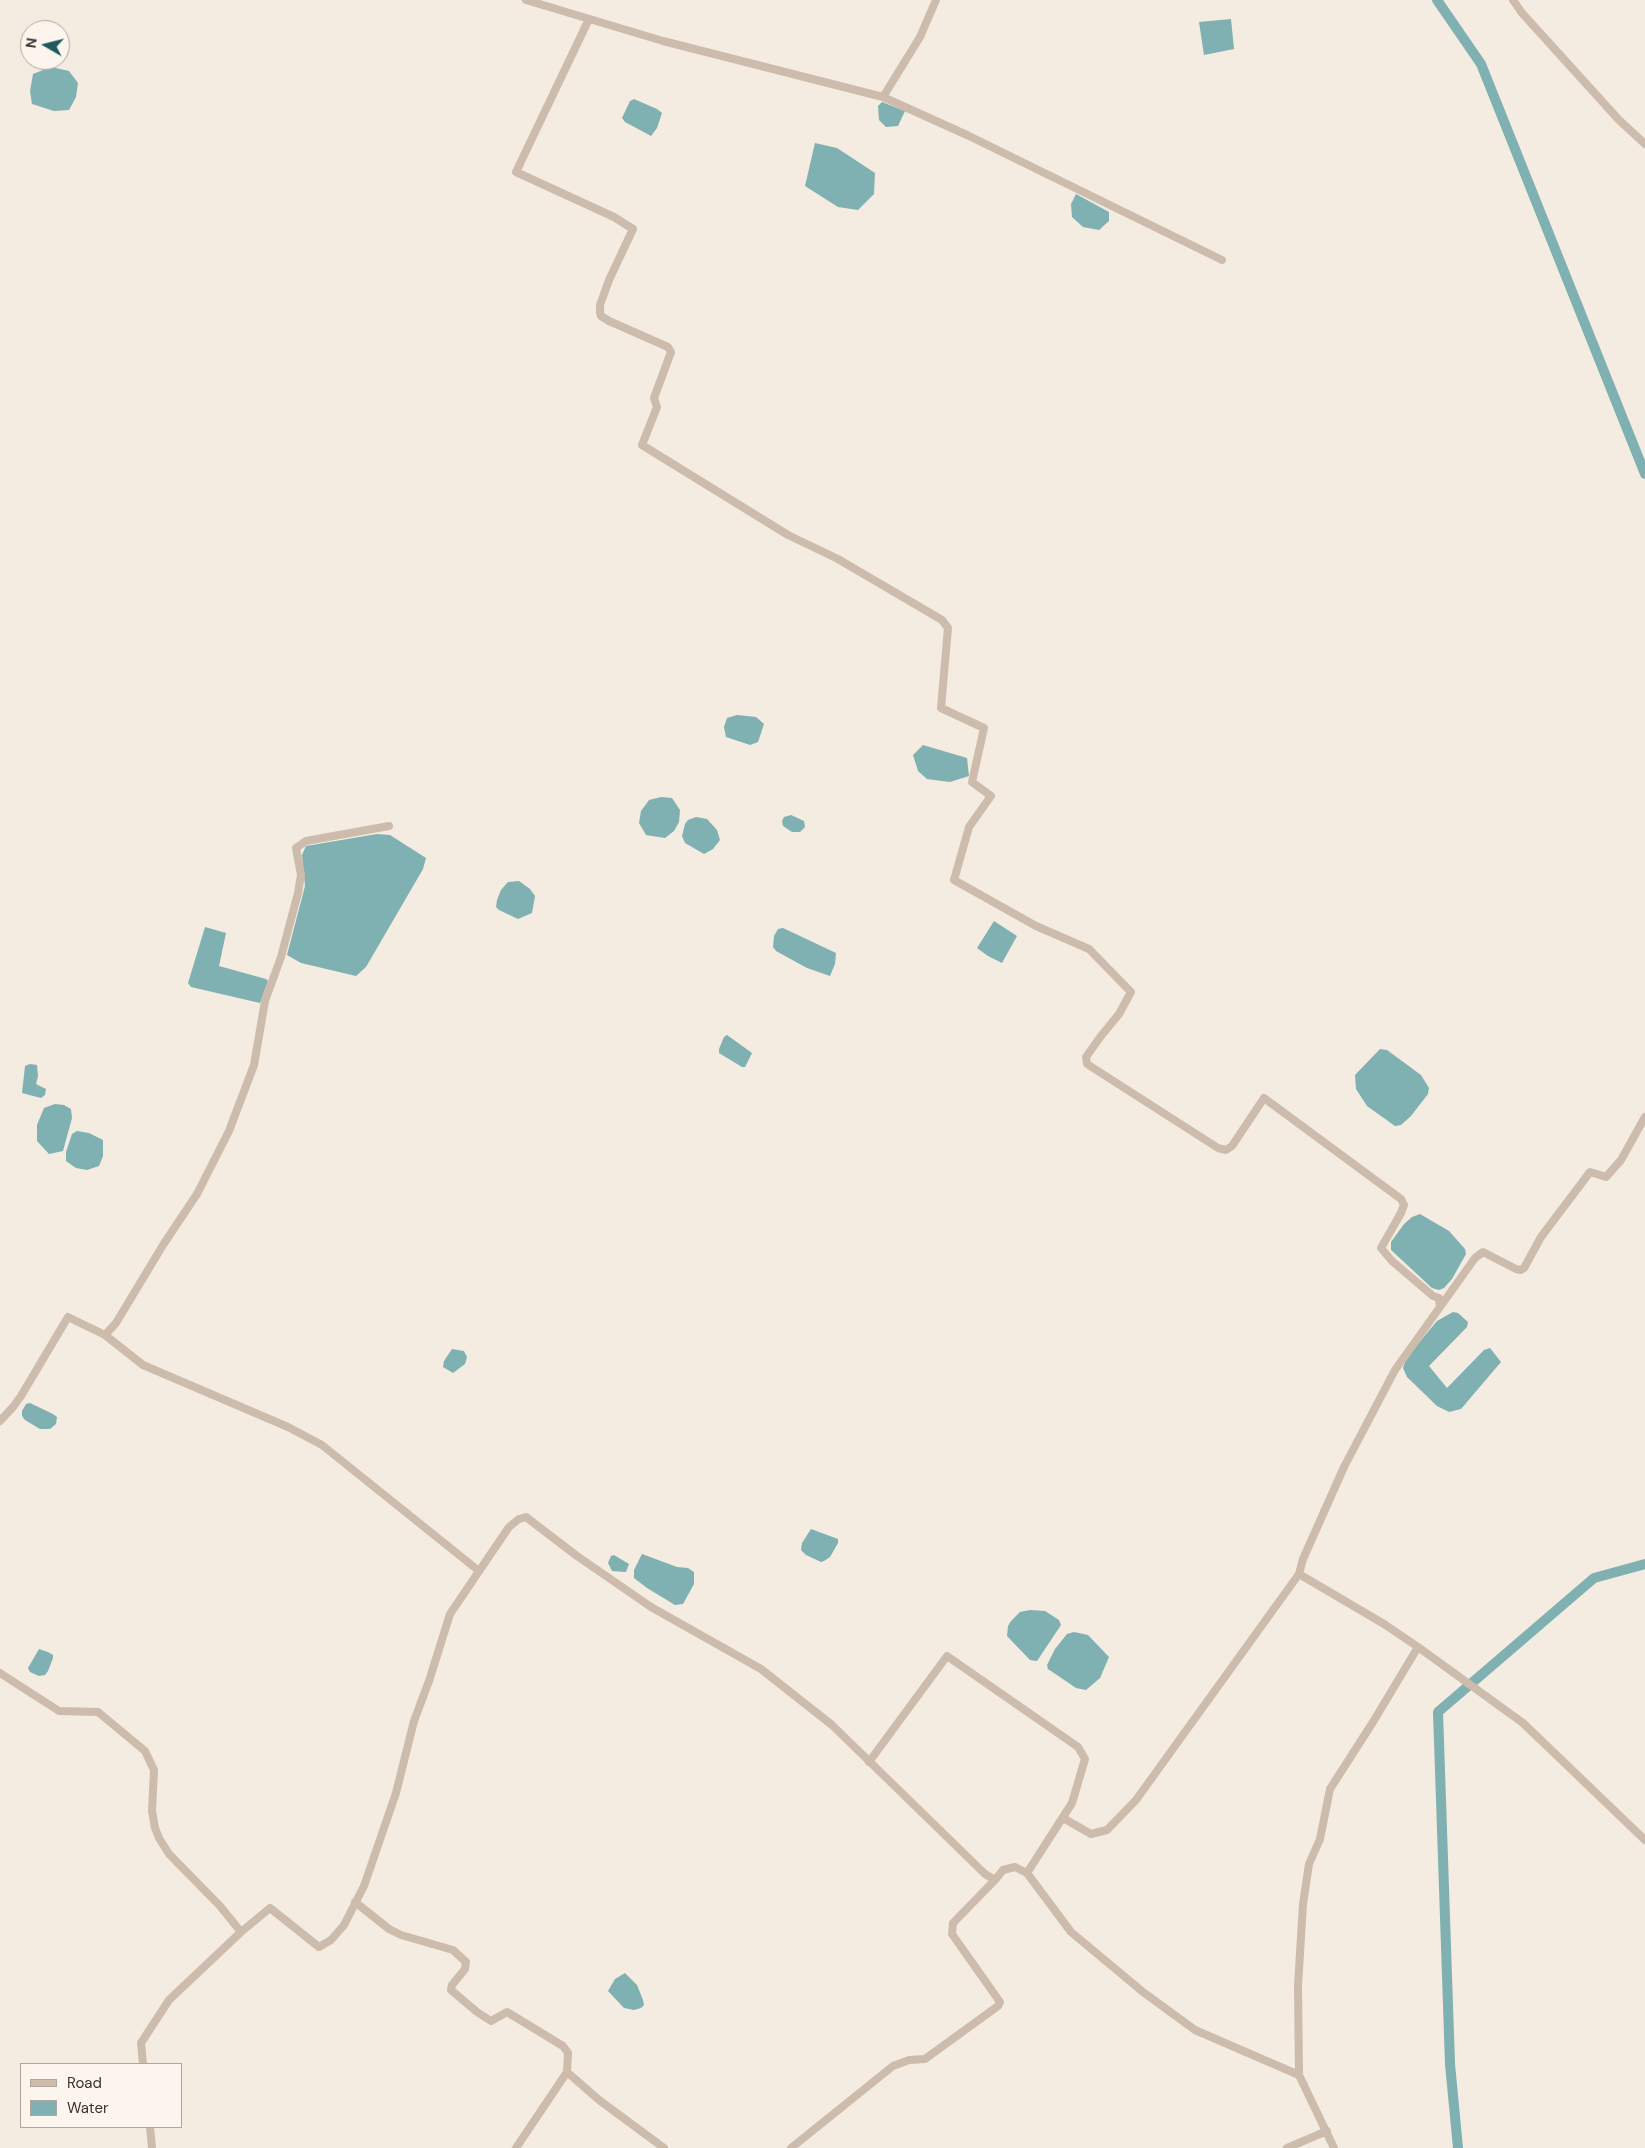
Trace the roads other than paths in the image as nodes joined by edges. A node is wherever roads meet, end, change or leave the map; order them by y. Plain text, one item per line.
1 (526, 0) edge
2 (936, 0) edge
3 (1513, 0) edge
4 (589, 19) junction
5 (883, 97) junction
6 (1645, 144) edge
7 (1222, 260) dead end
8 (389, 826) dead end
9 (1645, 1117) edge
10 (1440, 1306) junction
11 (105, 1335) junction
12 (0, 1421) edge
13 (479, 1571) junction
14 (1299, 1574) junction
15 (1418, 1647) junction
16 (0, 1673) edge
17 (869, 1762) junction
18 (1063, 1818) junction
19 (1645, 1840) edge
20 (1028, 1873) junction
21 (995, 1880) junction
22 (355, 1902) junction
23 (241, 1932) junction
24 (143, 2063) edge
25 (567, 2072) junction
26 (1299, 2075) junction
27 (150, 2128) edge
28 (1327, 2131) junction
29 (152, 2148) edge
30 (516, 2148) edge
31 (664, 2148) edge
32 (790, 2148) edge
33 (1286, 2148) edge
34 (1334, 2148) edge

1 - 4 street
2 - 5 street
3 - 6 street
4 - 5 street
4 - 10 street
5 - 7 street
8 - 11 street
9 - 10 street
10 - 14 street
11 - 12 street
11 - 13 street
13 - 17 street
13 - 22 street
14 - 15 street
14 - 18 street
15 - 19 street
15 - 26 street
16 - 23 street
17 - 18 street
17 - 21 street
18 - 20 street
20 - 21 street
20 - 26 street
21 - 32 street
22 - 23 street
22 - 25 street
23 - 24 street
25 - 30 street
25 - 31 street
26 - 28 street
27 - 29 street
28 - 33 street
28 - 34 street

